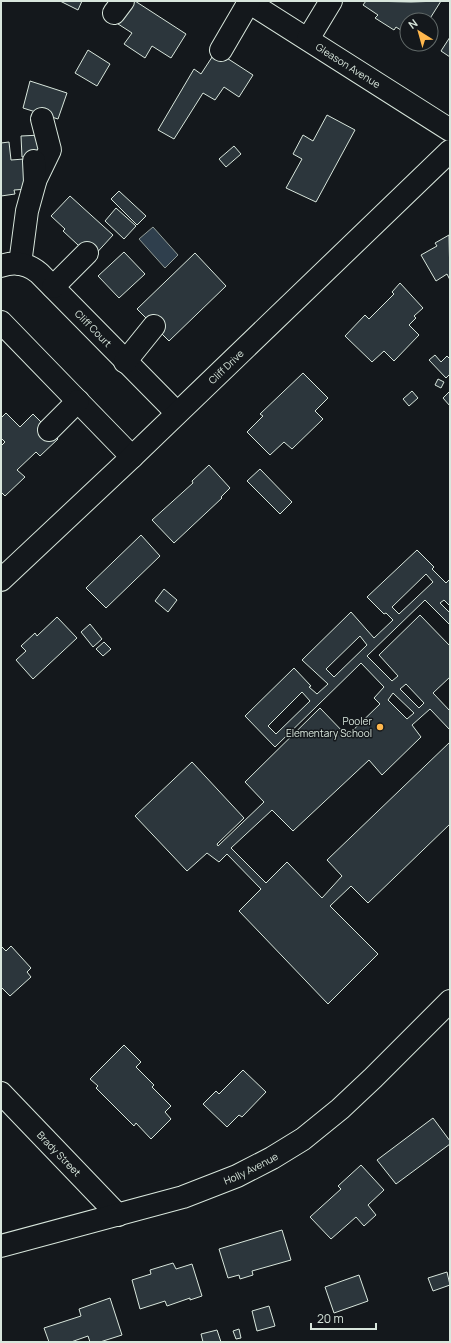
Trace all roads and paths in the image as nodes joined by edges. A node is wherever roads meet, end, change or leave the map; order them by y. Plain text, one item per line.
1 (331, 1) edge
2 (248, 2) edge
3 (308, 39) junction
4 (221, 50) dead end
5 (42, 119) dead end
6 (450, 130) edge
7 (450, 151) edge
8 (34, 161) dead end
9 (35, 182) junction
10 (86, 253) dead end
11 (11, 265) edge
12 (53, 287) junction
13 (1, 322) edge
14 (154, 326) dead end
15 (125, 362) junction
16 (78, 401) junction
17 (177, 413) junction
18 (49, 430) dead end
19 (132, 457) junction
20 (1, 580) edge
21 (450, 1001) edge
22 (1, 1093) edge
23 (118, 1215) junction
24 (1, 1246) edge

1 - 3 street
2 - 3 street, Gleason Avenue
2 - 4 street
3 - 6 street, Gleason Avenue
5 - 9 street
7 - 17 street, Cliff Drive
8 - 9 street
9 - 11 street
10 - 12 street
11 - 12 street, Cliff Court
12 - 15 street, Cliff Court
13 - 16 street
14 - 15 street
15 - 17 street, Cliff Court
16 - 18 street
16 - 19 street
17 - 19 street, Cliff Drive
19 - 20 street, Cliff Drive
21 - 23 street, Holly Avenue
22 - 23 street, Brady Street
23 - 24 street, Holly Avenue

